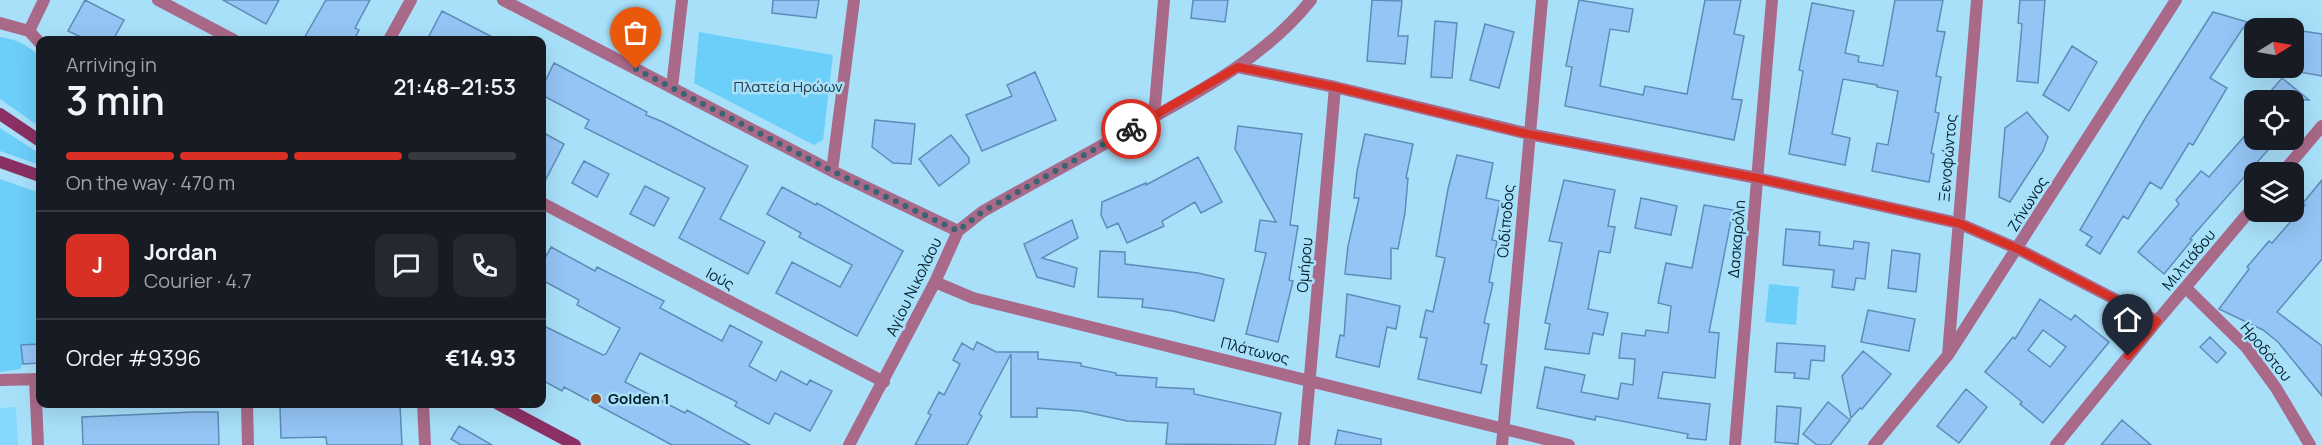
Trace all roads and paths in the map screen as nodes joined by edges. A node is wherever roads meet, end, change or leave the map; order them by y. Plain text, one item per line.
1 (44, 0) edge
2 (158, 0) edge
3 (411, 0) edge
4 (503, 0) edge
5 (682, 0) edge
6 (854, 0) edge
7 (1164, 0) edge
8 (1311, 0) edge
9 (1542, 0) edge
10 (1772, 0) edge
11 (1977, 0) edge
12 (2176, 0) edge
13 (0, 23) edge
14 (29, 32) junction
15 (226, 36) edge
16 (391, 36) edge
17 (36, 39) edge
18 (1238, 67) junction
19 (672, 87) junction
20 (1335, 87) junction
21 (0, 114) edge
22 (1154, 117) junction
23 (2322, 126) edge
24 (1528, 134) junction
25 (36, 138) edge
26 (0, 162) edge
27 (2291, 162) edge
28 (832, 171) junction
29 (36, 175) edge
30 (1757, 178) junction
31 (546, 205) edge
32 (2244, 218) edge
33 (1958, 223) junction
34 (958, 231) junction
35 (2018, 249) junction
36 (935, 282) junction
37 (2186, 288) junction
38 (2157, 321) junction
39 (1948, 356) junction
40 (36, 379) edge
41 (0, 380) edge
42 (1310, 380) junction
43 (884, 382) junction
44 (38, 408) edge
45 (247, 408) edge
46 (423, 408) edge
47 (506, 408) edge
48 (1503, 428) junction
49 (38, 445) edge
50 (248, 445) edge
51 (425, 445) edge
52 (575, 445) edge
53 (849, 445) edge
54 (1304, 445) edge
55 (1502, 445) edge
56 (1569, 445) edge
57 (1735, 445) edge
58 (1874, 445) edge
59 (2056, 445) edge
60 (2310, 445) edge

1 - 14 street
2 - 15 street
3 - 16 street
4 - 19 street
5 - 19 street
6 - 28 street
7 - 22 street
8 - 18 street, Αγίου Νικολάου
9 - 24 street, Οιδίποδος
10 - 30 street, Δασκαρόλη
11 - 33 street, Ξενοφώντος
12 - 35 street, Ζήνωνος
13 - 14 street
14 - 17 street
18 - 20 street
18 - 22 street, Αγίου Νικολάου
19 - 28 street
20 - 24 street
20 - 42 street, Ομήρου
21 - 25 main road
22 - 34 street, Αγίου Νικολάου
23 - 27 street
24 - 30 street
24 - 48 street, Οιδίποδος
26 - 29 main road
28 - 34 street
30 - 33 street
30 - 57 street, Δασκαρόλη
31 - 43 street, Ιούς
32 - 37 street, Μιλτιάδου
33 - 35 street
33 - 39 street, Ξενοφώντος
34 - 36 street, Αγίου Νικολάου
35 - 38 street
35 - 39 street, Ζήνωνος
36 - 42 street, Πλάτωνος
36 - 43 street, Αγίου Νικολάου
37 - 38 street, Μιλτιάδου
37 - 60 street, Ηροδότου
38 - 59 street, Μιλτιάδου
39 - 58 street, Ζήνωνος
40 - 41 street
42 - 48 street, Πλάτωνος
42 - 54 street, Ομήρου
43 - 53 street, Αγίου Νικολάου
44 - 49 street
45 - 50 street
46 - 51 street
47 - 52 main road
48 - 55 street, Οιδίποδος
48 - 56 street, Πλάτωνος

